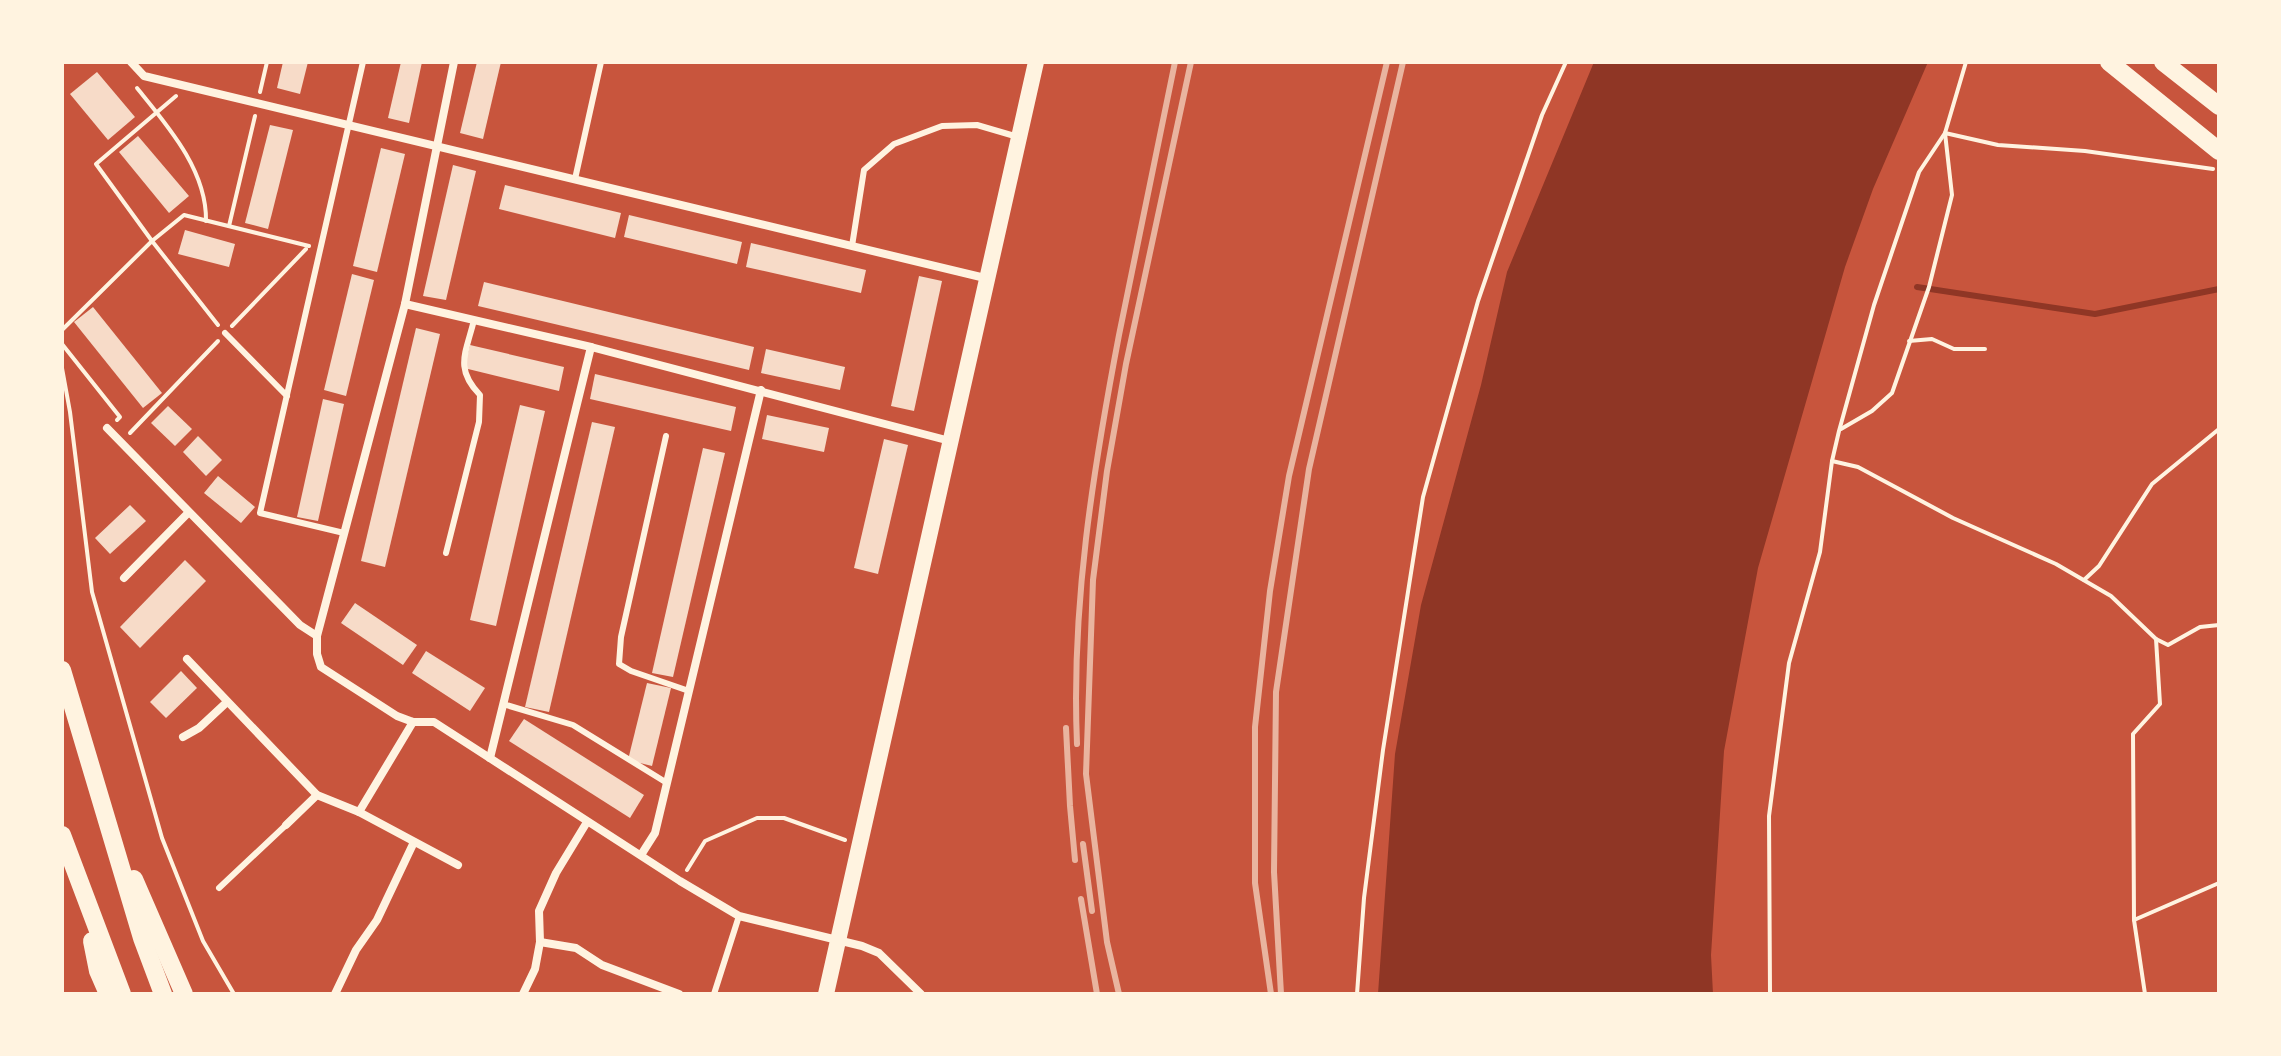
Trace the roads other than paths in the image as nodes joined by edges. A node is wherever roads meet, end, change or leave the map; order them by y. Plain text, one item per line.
1 (363, 62) edge
2 (454, 62) edge
3 (601, 62) edge
4 (1036, 62) edge
5 (2109, 62) edge
6 (2163, 62) edge
7 (132, 63) edge
8 (2219, 106) edge
9 (348, 126) junction
10 (1018, 137) junction
11 (439, 146) junction
12 (2219, 151) edge
13 (575, 179) junction
14 (852, 246) junction
15 (985, 278) junction
16 (405, 304) junction
17 (474, 320) junction
18 (225, 333) road end
19 (591, 347) junction
20 (761, 390) junction
21 (287, 396) junction
22 (107, 428) road end
23 (666, 436) dead end
24 (950, 441) junction
25 (188, 513) junction
26 (344, 533) junction
27 (446, 553) dead end
28 (124, 578) dead end
29 (317, 636) junction
30 (187, 659) dead end
31 (62, 670) edge
32 (689, 691) junction
33 (227, 702) junction
34 (503, 704) junction
35 (413, 722) junction
36 (183, 737) dead end
37 (490, 758) junction
38 (667, 783) junction
39 (317, 795) junction
40 (359, 812) junction
41 (106, 821) junction
42 (587, 822) junction
43 (286, 825) joint
44 (62, 835) edge
45 (414, 842) junction
46 (641, 855) junction
47 (458, 865) dead end
48 (219, 888) dead end
49 (82, 891) junction
50 (739, 916) junction
51 (540, 942) junction
52 (838, 942) junction
53 (644, 983) junction
54 (108, 994) edge
55 (122, 994) edge
56 (163, 994) edge
57 (184, 994) edge
58 (335, 994) edge
59 (523, 994) edge
60 (640, 994) edge
61 (679, 994) edge
62 (714, 994) edge
63 (826, 994) edge
64 (921, 994) edge

1 - 9 lane
2 - 11 street
3 - 13 lane
4 - 10 main road
5 - 12 highway
6 - 8 highway
7 - 9 street
9 - 11 street
9 - 21 lane
10 - 14 lane
10 - 15 main road
11 - 13 street
11 - 16 street
13 - 14 street
14 - 15 street
15 - 24 main road
16 - 17 street
16 - 26 street
17 - 19 street
17 - 27 lane
18 - 21 lane
19 - 20 street
19 - 34 street
20 - 24 street
20 - 32 street
21 - 26 lane
22 - 25 street
23 - 32 lane
24 - 52 main road
25 - 28 street
25 - 29 street
26 - 29 street
29 - 35 street
30 - 33 street
31 - 41 highway
32 - 38 street
33 - 36 street
33 - 39 street
34 - 37 street
34 - 38 lane
35 - 37 street
35 - 40 street
37 - 42 street
38 - 46 street
39 - 40 street
39 - 43 street
40 - 45 street
41 - 56 highway
41 - 57 highway
42 - 46 street
42 - 51 street
43 - 48 lane
44 - 49 highway
45 - 47 street
45 - 58 street
46 - 50 street
49 - 54 highway
49 - 55 highway
50 - 52 street
50 - 62 lane
51 - 53 street
51 - 59 street
52 - 63 main road
52 - 64 street
53 - 60 street
53 - 61 street

